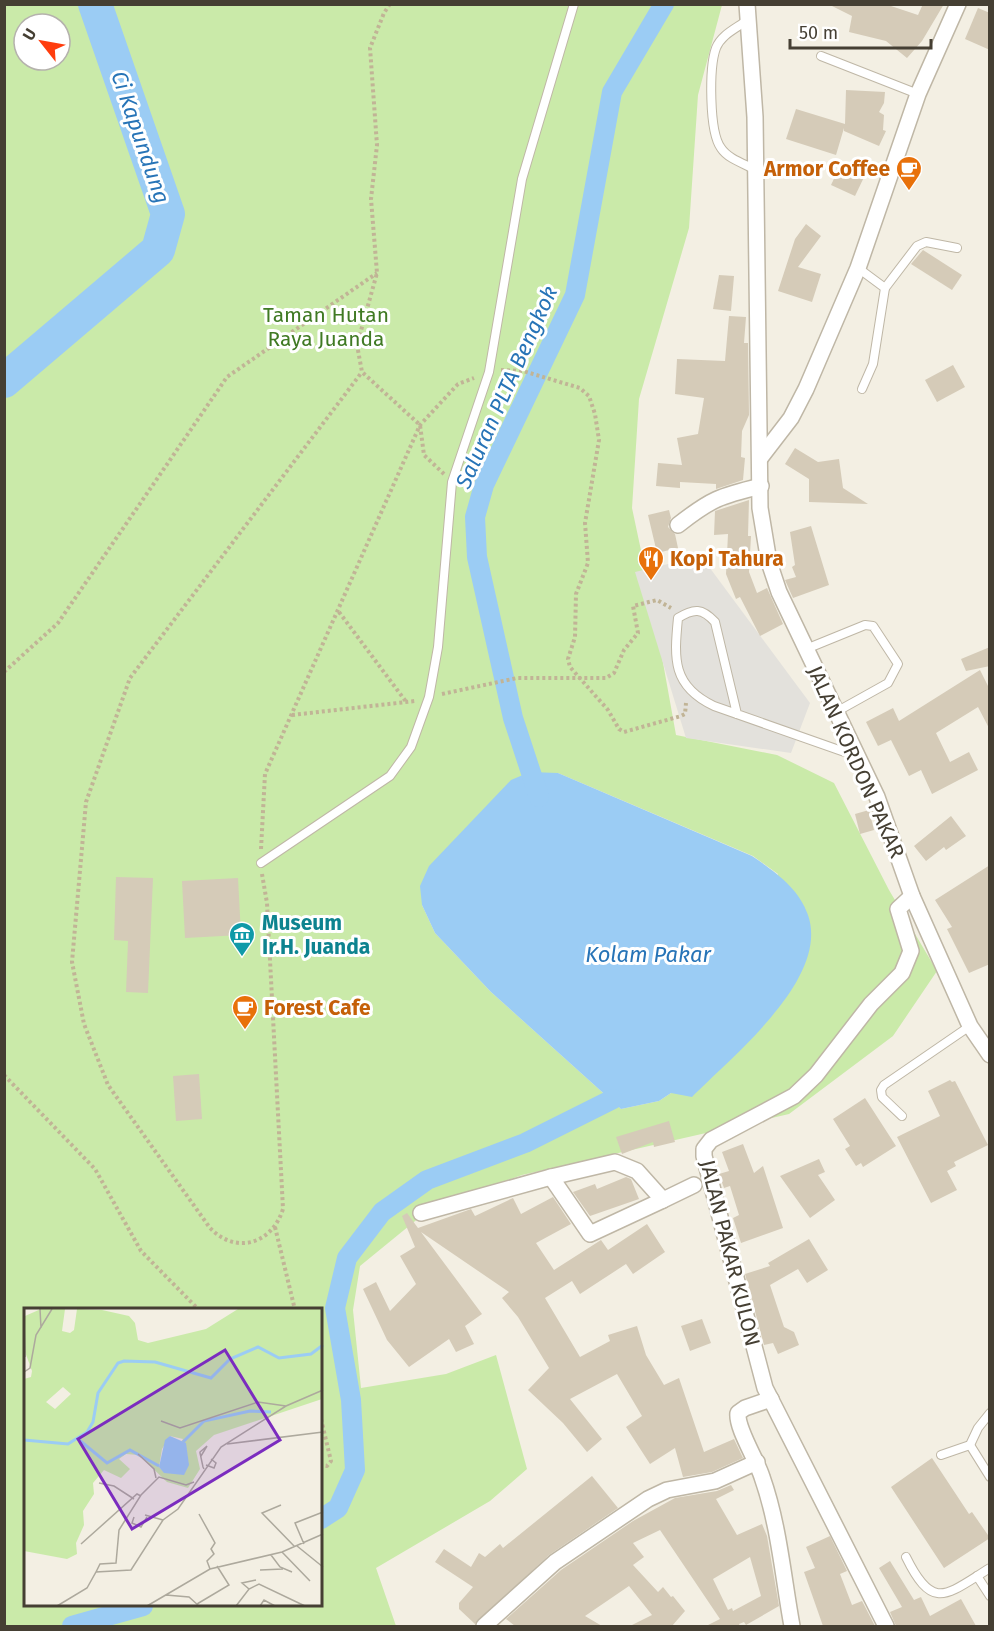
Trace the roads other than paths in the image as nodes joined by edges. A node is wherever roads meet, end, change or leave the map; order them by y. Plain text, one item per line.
1 (574, 4) edge
2 (747, 4) edge
3 (958, 4) edge
4 (747, 21) junction
5 (821, 56) dead end
6 (918, 94) junction
7 (756, 170) junction
8 (957, 248) dead end
9 (858, 268) junction
10 (885, 288) junction
11 (862, 389) dead end
12 (761, 458) junction
13 (761, 486) junction
14 (678, 525) dead end
15 (806, 649) junction
16 (836, 712) junction
17 (737, 714) junction
18 (857, 757) junction
19 (261, 863) road end
20 (912, 896) junction
21 (970, 1026) junction
22 (990, 1055) edge
23 (902, 1116) dead end
24 (551, 1177) junction
25 (694, 1185) dead end
26 (663, 1200) junction
27 (421, 1213) dead end
28 (768, 1394) junction
29 (990, 1413) edge
30 (970, 1445) junction
31 (941, 1455) dead end
32 (757, 1462) junction
33 (990, 1477) edge
34 (906, 1557) dead end
35 (990, 1568) edge
36 (977, 1576) junction
37 (990, 1596) edge
38 (484, 1626) edge
39 (792, 1626) edge
40 (886, 1626) edge

1 - 19 lane
2 - 4 street, JALAN KORDON PAKAR
3 - 6 street
4 - 7 street, JALAN KORDON PAKAR
4 - 7 lane
5 - 6 lane
6 - 9 street
7 - 12 street, JALAN KORDON PAKAR
8 - 10 lane
9 - 10 lane
9 - 12 street
10 - 11 lane
12 - 13 street, JALAN KORDON PAKAR
13 - 14 street
13 - 15 street, JALAN KORDON PAKAR
15 - 16 street, JALAN KORDON PAKAR
15 - 16 lane
16 - 18 street, JALAN KORDON PAKAR
17 - 17 lane
17 - 18 lane
18 - 20 street, JALAN KORDON PAKAR
20 - 21 street, JALAN KORDON PAKAR
20 - 28 street, JALAN PAKAR KULON
21 - 22 street, JALAN KORDON PAKAR
21 - 23 lane
24 - 26 street
24 - 26 street
24 - 27 street
25 - 26 street
28 - 32 street
28 - 40 street
29 - 30 lane
30 - 31 lane
30 - 33 lane
32 - 38 street
32 - 39 street
34 - 36 lane
35 - 36 lane
36 - 37 lane

